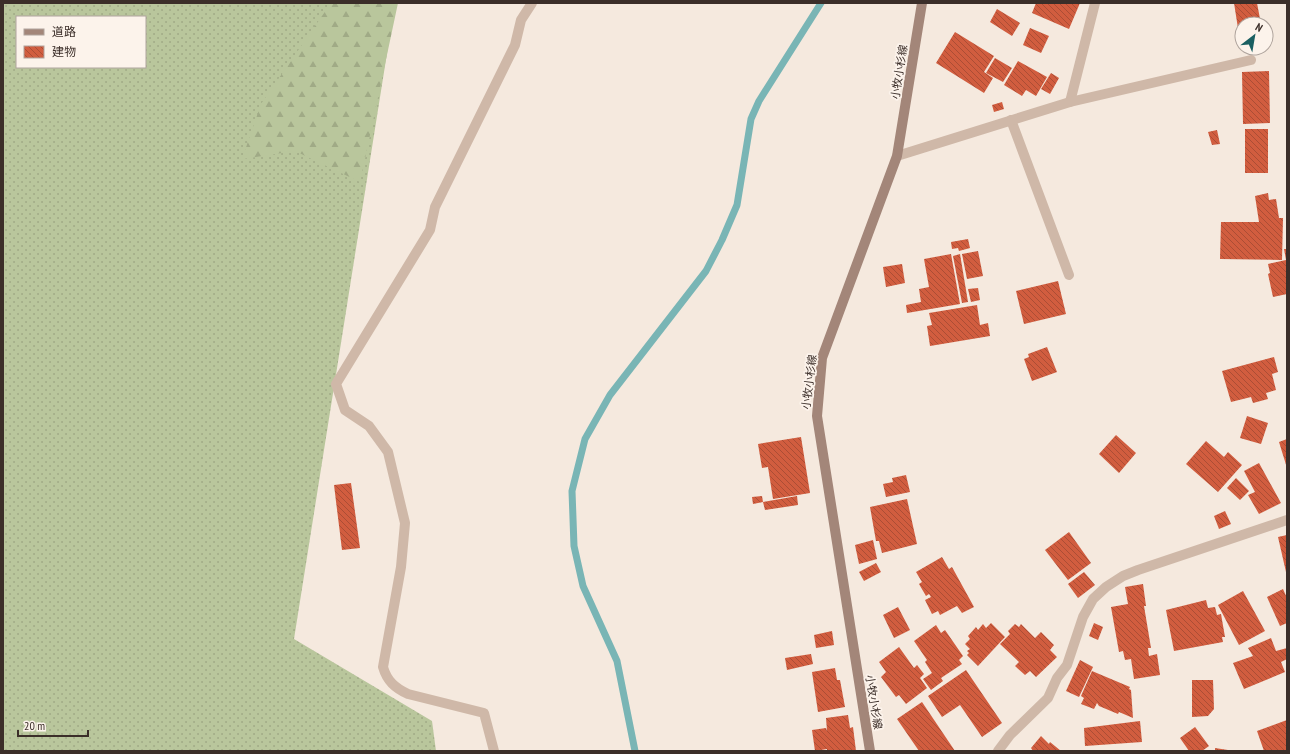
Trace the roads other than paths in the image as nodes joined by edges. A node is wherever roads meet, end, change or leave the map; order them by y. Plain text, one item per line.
1 (532, 3) edge
2 (922, 3) edge
3 (1095, 3) edge
4 (1250, 60) dead end
5 (1070, 102) junction
6 (1011, 120) junction
7 (897, 156) junction
8 (1069, 275) dead end
9 (1287, 520) edge
10 (494, 751) edge
11 (870, 751) edge
12 (998, 751) edge

1 - 10 street
2 - 7 main road, 小牧小杉線
3 - 5 street
4 - 5 street
5 - 6 street
6 - 7 street
6 - 8 street
7 - 11 main road, 小牧小杉線
9 - 12 street

